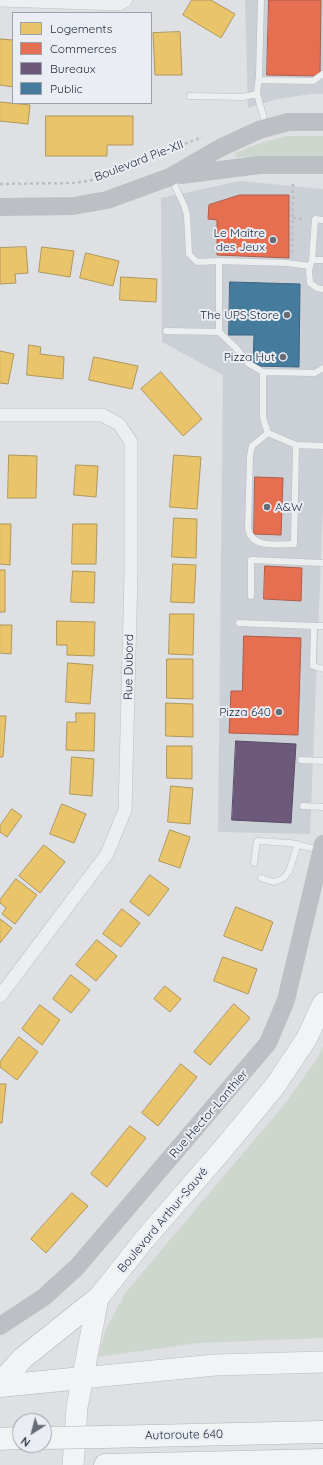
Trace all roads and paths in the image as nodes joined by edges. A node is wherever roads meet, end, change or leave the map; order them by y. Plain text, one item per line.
1 (0, 0) edge
2 (126, 0) edge
3 (261, 0) edge
4 (323, 74) edge
5 (259, 80) junction
6 (257, 94) junction
7 (190, 96) dead end
8 (323, 122) edge
9 (267, 128) junction
10 (205, 135) dead end
11 (323, 165) edge
12 (293, 175) dead end
13 (170, 177) junction
14 (0, 184) edge
15 (0, 207) edge
16 (323, 220) edge
17 (292, 254) dead end
18 (323, 260) edge
19 (219, 261) junction
20 (311, 263) junction
21 (323, 289) edge
22 (166, 331) dead end
23 (219, 332) junction
24 (323, 368) edge
25 (263, 372) junction
26 (0, 415) edge
27 (268, 433) junction
28 (296, 445) junction
29 (323, 446) edge
30 (323, 563) edge
31 (251, 596) dead end
32 (239, 623) dead end
33 (314, 626) junction
34 (323, 626) edge
35 (323, 669) edge
36 (301, 760) dead end
37 (323, 760) edge
38 (303, 806) dead end
39 (323, 807) edge
40 (298, 844) junction
41 (322, 849) edge
42 (254, 863) dead end
43 (261, 878) dead end
44 (0, 996) edge
45 (323, 1003) edge
46 (98, 1298) junction
47 (0, 1326) edge
48 (323, 1362) edge
49 (82, 1378) junction
50 (0, 1384) edge
51 (323, 1432) edge
52 (12, 1438) edge
53 (52, 1438) edge
54 (0, 1439) edge
55 (323, 1460) edge
56 (74, 1465) edge
57 (105, 1465) edge

1 - 2 street
3 - 5 lane
4 - 5 lane
5 - 6 lane
6 - 7 lane
6 - 9 lane
8 - 9 street, Boulevard Pie-XII
9 - 13 street, Boulevard Pie-XII
10 - 14 path, Boulevard Pie-XII
11 - 13 street, Boulevard Pie-XII
12 - 17 path
13 - 15 street, Boulevard Pie-XII
13 - 19 lane
16 - 20 lane
18 - 20 lane
19 - 20 lane
19 - 23 lane
20 - 21 lane
22 - 23 lane
23 - 25 lane
24 - 25 lane
25 - 27 lane
26 - 44 street, Rue Dubord
27 - 28 lane
27 - 28 lane
28 - 29 lane
30 - 31 lane
32 - 33 lane
33 - 34 lane
33 - 35 lane
36 - 37 lane
38 - 39 lane
40 - 41 lane
40 - 42 lane
40 - 43 lane
41 - 47 street, Rue Hector-Lanthier
45 - 46 main road, Boulevard Arthur-Sauvé
46 - 49 main road, Boulevard Arthur-Sauvé
46 - 50 highway
48 - 49 main road
49 - 50 highway
49 - 56 main road, Boulevard Arthur-Sauvé
51 - 53 highway, Autoroute 640, bridge
52 - 54 highway
55 - 57 highway

